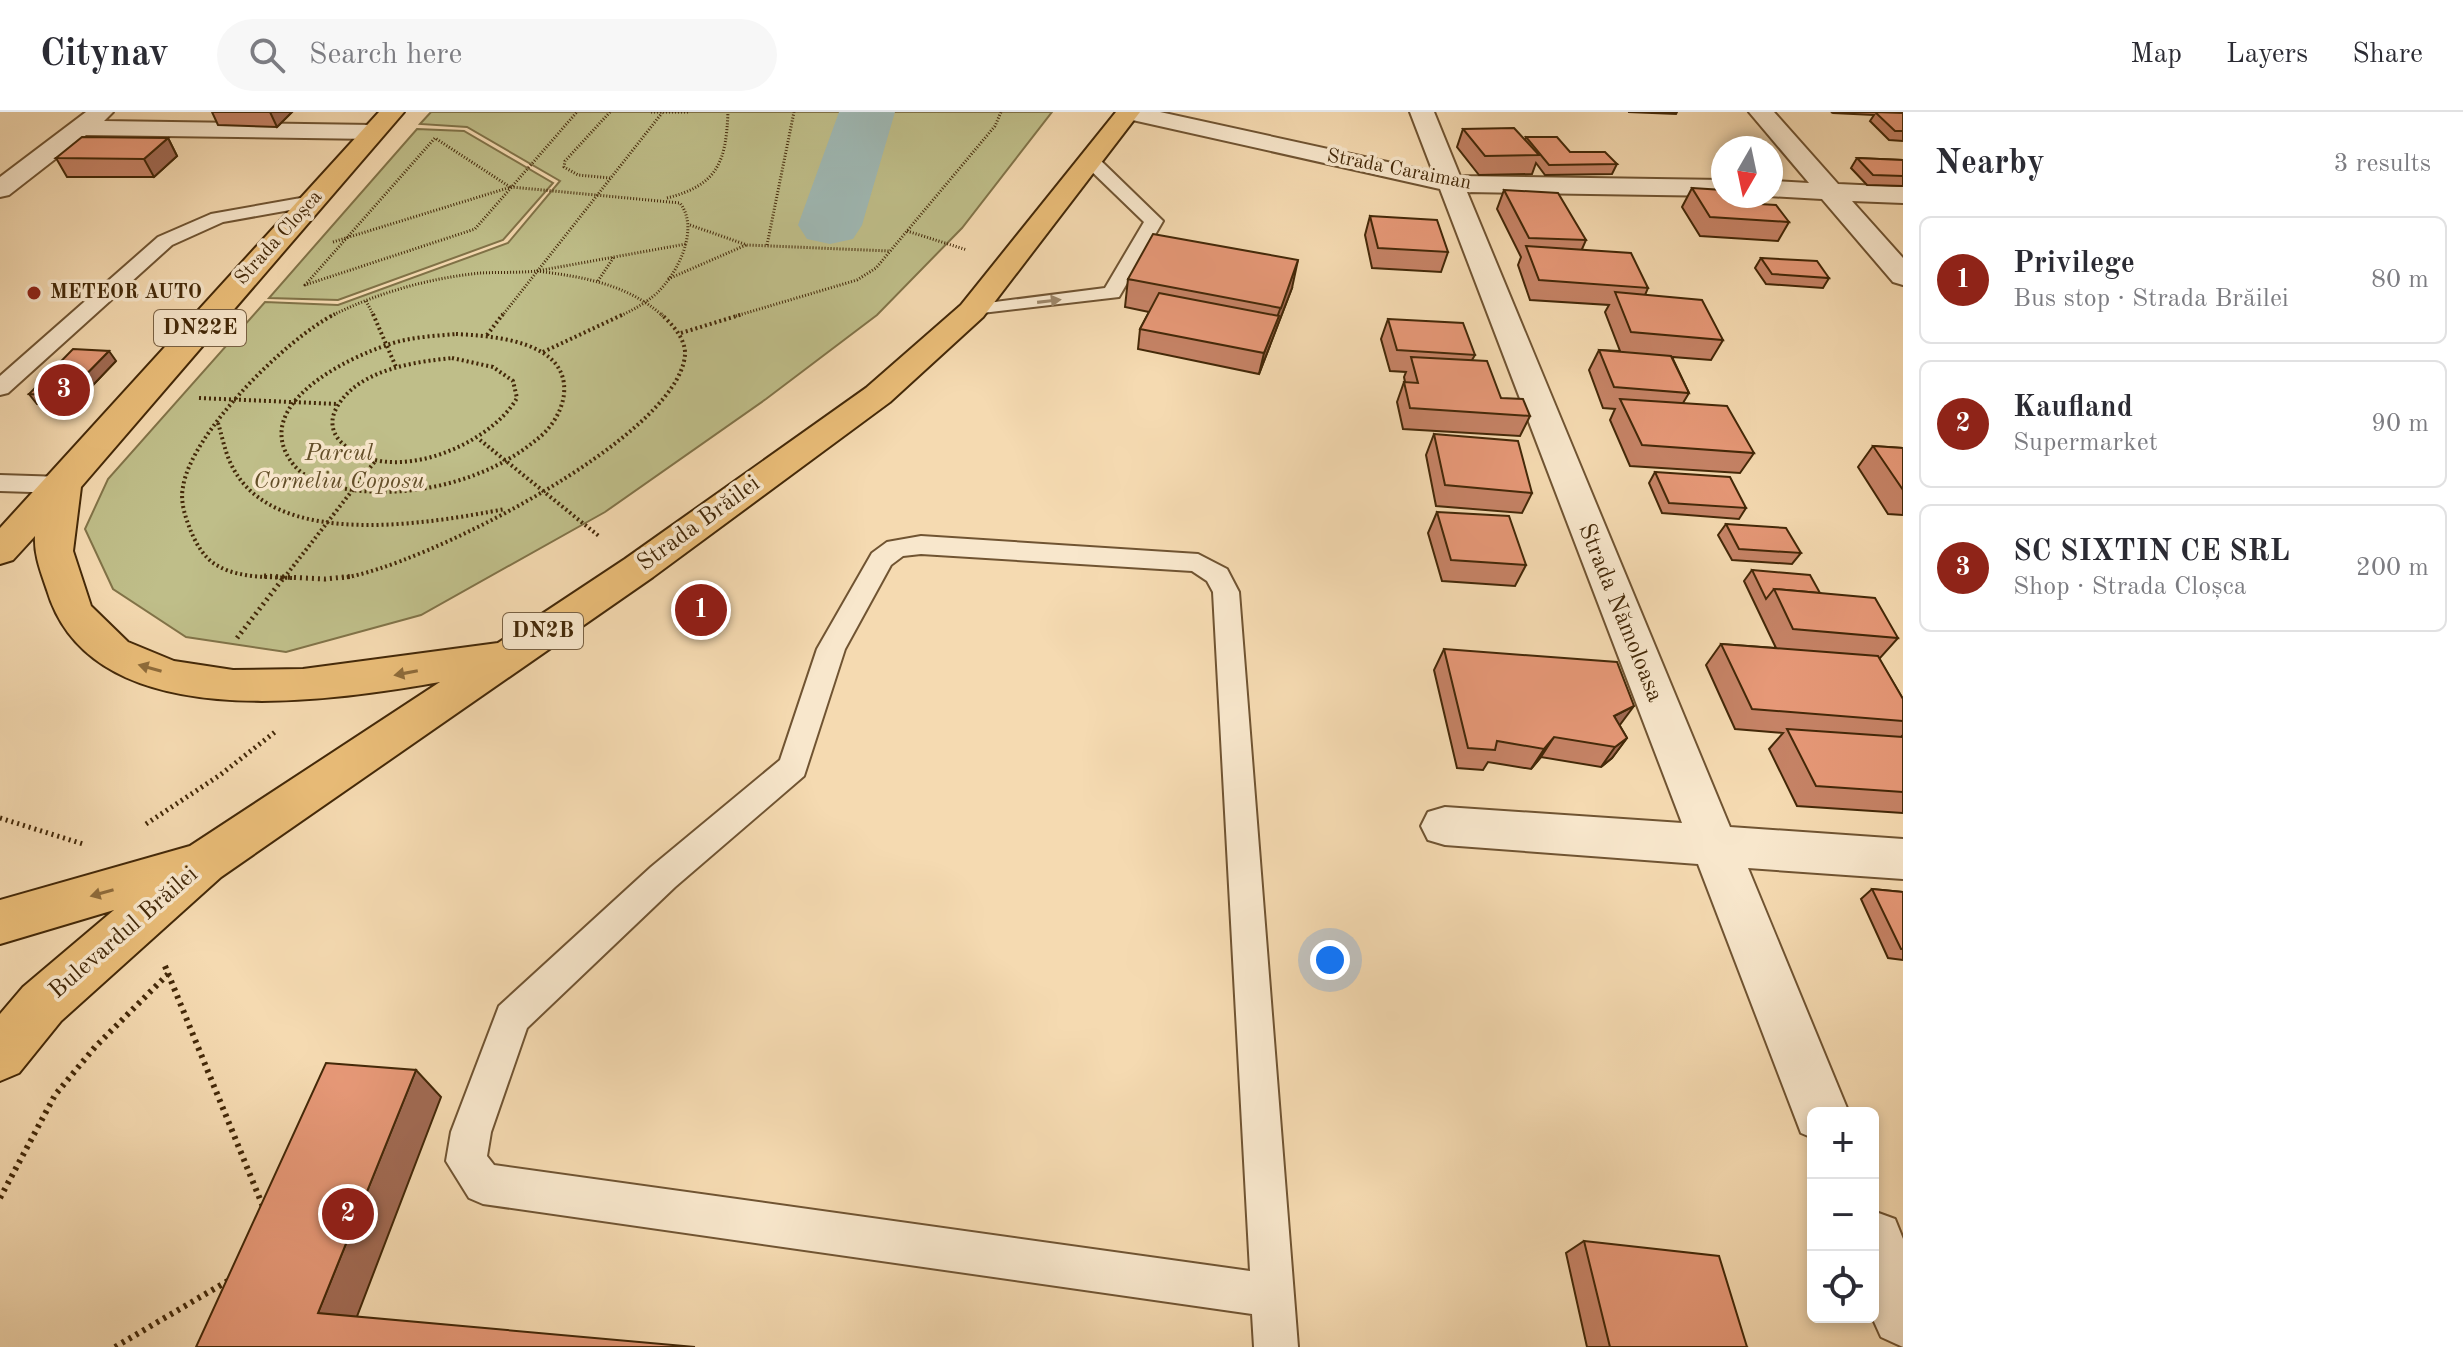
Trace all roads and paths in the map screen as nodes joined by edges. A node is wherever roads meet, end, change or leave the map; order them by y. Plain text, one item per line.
1 (101, 112) edge
2 (577, 112) edge
3 (610, 112) edge
4 (651, 112) edge
5 (689, 112) edge
6 (728, 112) edge
7 (794, 112) edge
8 (1001, 112) edge
9 (1128, 112) edge
10 (1422, 112) edge
11 (1761, 112) edge
12 (662, 113) edge
13 (383, 122) edge
14 (80, 128) junction
15 (1092, 162) junction
16 (611, 178) junction
17 (1448, 183) junction
18 (511, 187) junction
19 (1711, 188) edge
20 (0, 189) edge
21 (1783, 189) edge
22 (1830, 191) junction
23 (597, 193) junction
24 (1903, 195) edge
25 (662, 199) junction
26 (312, 201) junction
27 (690, 225) junction
28 (907, 231) junction
29 (344, 241) junction
30 (273, 244) junction
31 (686, 244) junction
32 (747, 245) junction
33 (767, 245) junction
34 (891, 252) junction
35 (615, 257) junction
36 (1012, 264) junction
37 (536, 271) junction
38 (1903, 276) edge
39 (668, 279) junction
40 (598, 281) junction
41 (366, 301) junction
42 (644, 303) junction
43 (972, 311) junction
44 (680, 333) junction
45 (487, 335) junction
46 (389, 344) junction
47 (543, 352) junction
48 (396, 367) junction
49 (0, 388) edge
50 (188, 398) dead end
51 (236, 400) junction
52 (293, 402) junction
53 (338, 404) junction
54 (218, 423) junction
55 (480, 440) junction
56 (376, 460) junction
57 (505, 461) junction
58 (0, 483) edge
59 (63, 485) junction
60 (353, 490) junction
61 (541, 492) junction
62 (510, 508) junction
63 (577, 518) dead end
64 (328, 524) junction
65 (3, 550) edge
66 (285, 577) junction
67 (510, 653) junction
68 (202, 683) junction
69 (318, 685) junction
70 (0, 818) edge
71 (144, 825) dead end
72 (1445, 826) dead end
73 (1713, 846) junction
74 (1903, 859) edge
75 (204, 863) joint
76 (138, 900) junction
77 (0, 922) edge
78 (168, 974) junction
79 (0, 1055) edge
80 (1819, 1107) edge
81 (0, 1198) edge
82 (269, 1221) edge
83 (1877, 1251) edge
84 (243, 1272) edge
85 (1272, 1295) junction
86 (1903, 1315) edge
87 (115, 1347) edge
88 (1276, 1347) edge

1 - 14 street
2 - 18 path
3 - 16 path
4 - 12 path
5 - 12 path
6 - 25 path
7 - 33 path
8 - 28 path
9 - 15 main road, Strada Brăilei / DN2B
9 - 17 street, Strada Caraiman
10 - 17 street, Strada Nămoloasa
11 - 22 street
12 - 16 path
13 - 14 street
13 - 26 main road, Strada Cloșca / DN22E
14 - 20 street
15 - 36 main road, Strada Brăilei / DN2B
43 -> 15 lane
16 - 23 path
17 - 19 street, Strada Caraiman
17 - 73 street, Strada Nămoloasa
18 - 23 path
18 - 29 path
18 - 29 path
18 - 29 path
21 - 22 street
22 - 24 street
22 - 38 street
23 - 25 path
23 - 37 path
25 - 27 path
26 - 30 main road, Strada Cloșca / DN22E
26 - 49 lane
27 - 31 path
27 - 32 path
28 - 34 path
28 - 36 path
29 - 30 path
30 - 59 main road, Strada Cloșca / DN22E
31 - 35 path
31 - 39 path
32 - 33 path
32 - 39 path
33 - 34 path
34 - 44 path
35 - 37 path
35 - 40 path
36 - 43 main road, Strada Brăilei / DN2B
37 - 40 path
37 - 41 path
37 - 45 path
39 - 42 path
40 - 42 path
41 - 46 path
41 - 51 path
42 - 44 path
42 - 47 path
43 - 67 main road, Strada Brăilei / DN2B
44 - 61 path
45 - 46 path
45 - 47 path
46 - 48 path
46 - 52 path
47 - 57 path
48 - 53 path
48 - 55 path
50 - 51 path
51 - 52 path
51 - 54 path
52 - 53 path
52 - 60 path
53 - 56 path
54 - 64 path
54 - 66 path
55 - 56 path
55 - 57 path
56 - 60 path
57 - 60 path
57 - 61 path
58 - 59 lane
59 - 65 main road, Strada Cloșca / DN22E
68 -> 59 main road
60 - 64 path
61 - 62 path
61 - 63 path
62 - 64 path
62 - 66 path
64 - 66 path
66 - 68 path
67 -> 69 main road
67 - 75 main road, Strada Brăilei / DN2B
68 - 69 main road
69 - 71 path
70 - 76 path
72 - 73 street
73 - 74 street
73 - 80 street, Strada Nămoloasa
75 - 76 main road, Bulevardul Brăilei / DN2B
76 -> 77 main road, Bulevardul Brăilei / DN2B
76 - 78 path
76 - 79 main road, Bulevardul Brăilei / DN2B
78 - 81 path
78 - 82 path
83 - 86 street
84 - 87 path
85 - 85 lane
85 - 88 lane

